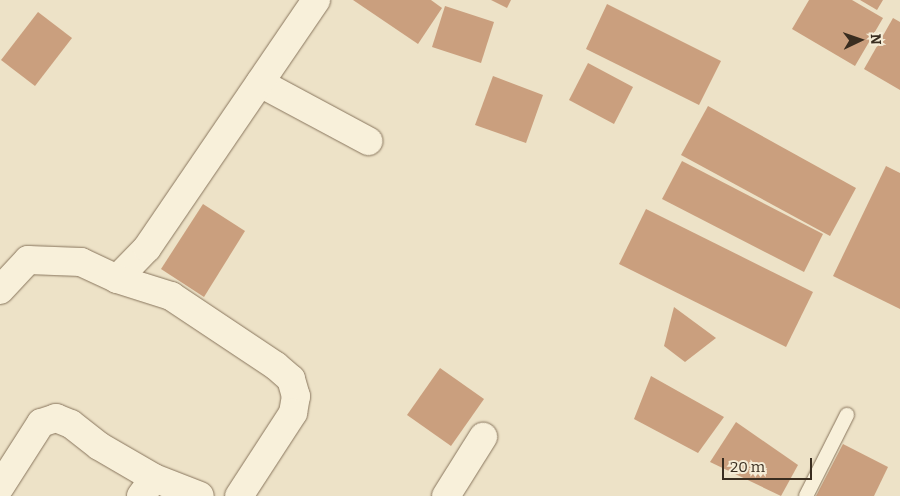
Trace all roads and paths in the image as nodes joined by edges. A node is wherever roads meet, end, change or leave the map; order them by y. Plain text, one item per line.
1 (316, 0) edge
2 (260, 83) junction
3 (368, 141) dead end
4 (117, 279) junction
5 (0, 290) edge
6 (847, 415) dead end
7 (483, 437) dead end
8 (0, 487) edge
9 (148, 487) edge
10 (200, 496) edge
11 (239, 496) edge
12 (446, 496) edge
13 (806, 496) edge

1 - 2 street
2 - 3 street
2 - 4 street
4 - 5 street
4 - 11 street
6 - 13 lane
7 - 12 street
8 - 9 street
9 - 10 street

